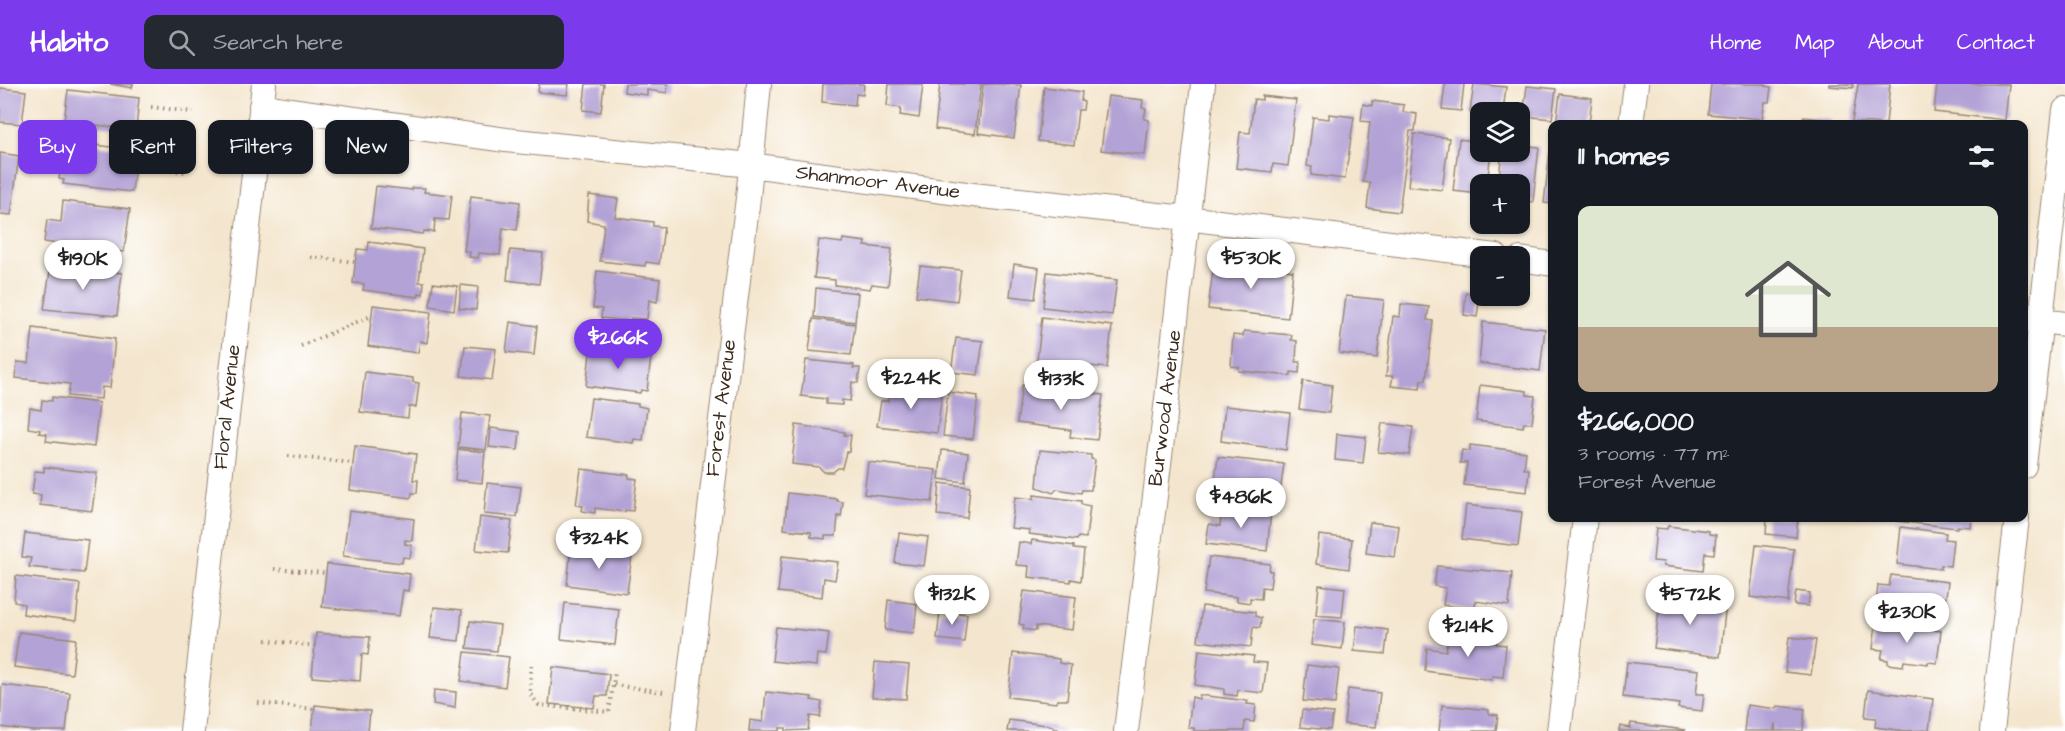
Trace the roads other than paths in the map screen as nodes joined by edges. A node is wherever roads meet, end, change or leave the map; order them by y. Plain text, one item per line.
1 (759, 84) edge
2 (1203, 84) edge
3 (1636, 84) edge
4 (262, 95) edge
5 (2065, 111) edge
6 (1632, 120) edge
7 (751, 165) junction
8 (1186, 218) junction
9 (1470, 253) edge
10 (1530, 261) edge
11 (1548, 264) edge
12 (2032, 319) edge
13 (2065, 324) edge
14 (2028, 392) edge
15 (1585, 522) edge
16 (2017, 522) edge
17 (192, 731) edge
18 (683, 731) edge
19 (1126, 731) edge
20 (1559, 731) edge
21 (1992, 731) edge

1 - 7 street, Forest Avenue
2 - 8 street, Burwood Avenue
3 - 6 street
4 - 7 street, Shanmoor Avenue
4 - 17 street, Floral Avenue
5 - 12 street
7 - 8 street, Shanmoor Avenue
7 - 18 street, Forest Avenue
8 - 9 street, Shanmoor Avenue
8 - 19 street, Burwood Avenue
10 - 11 street
12 - 13 street
12 - 14 street
15 - 20 street
16 - 21 street

